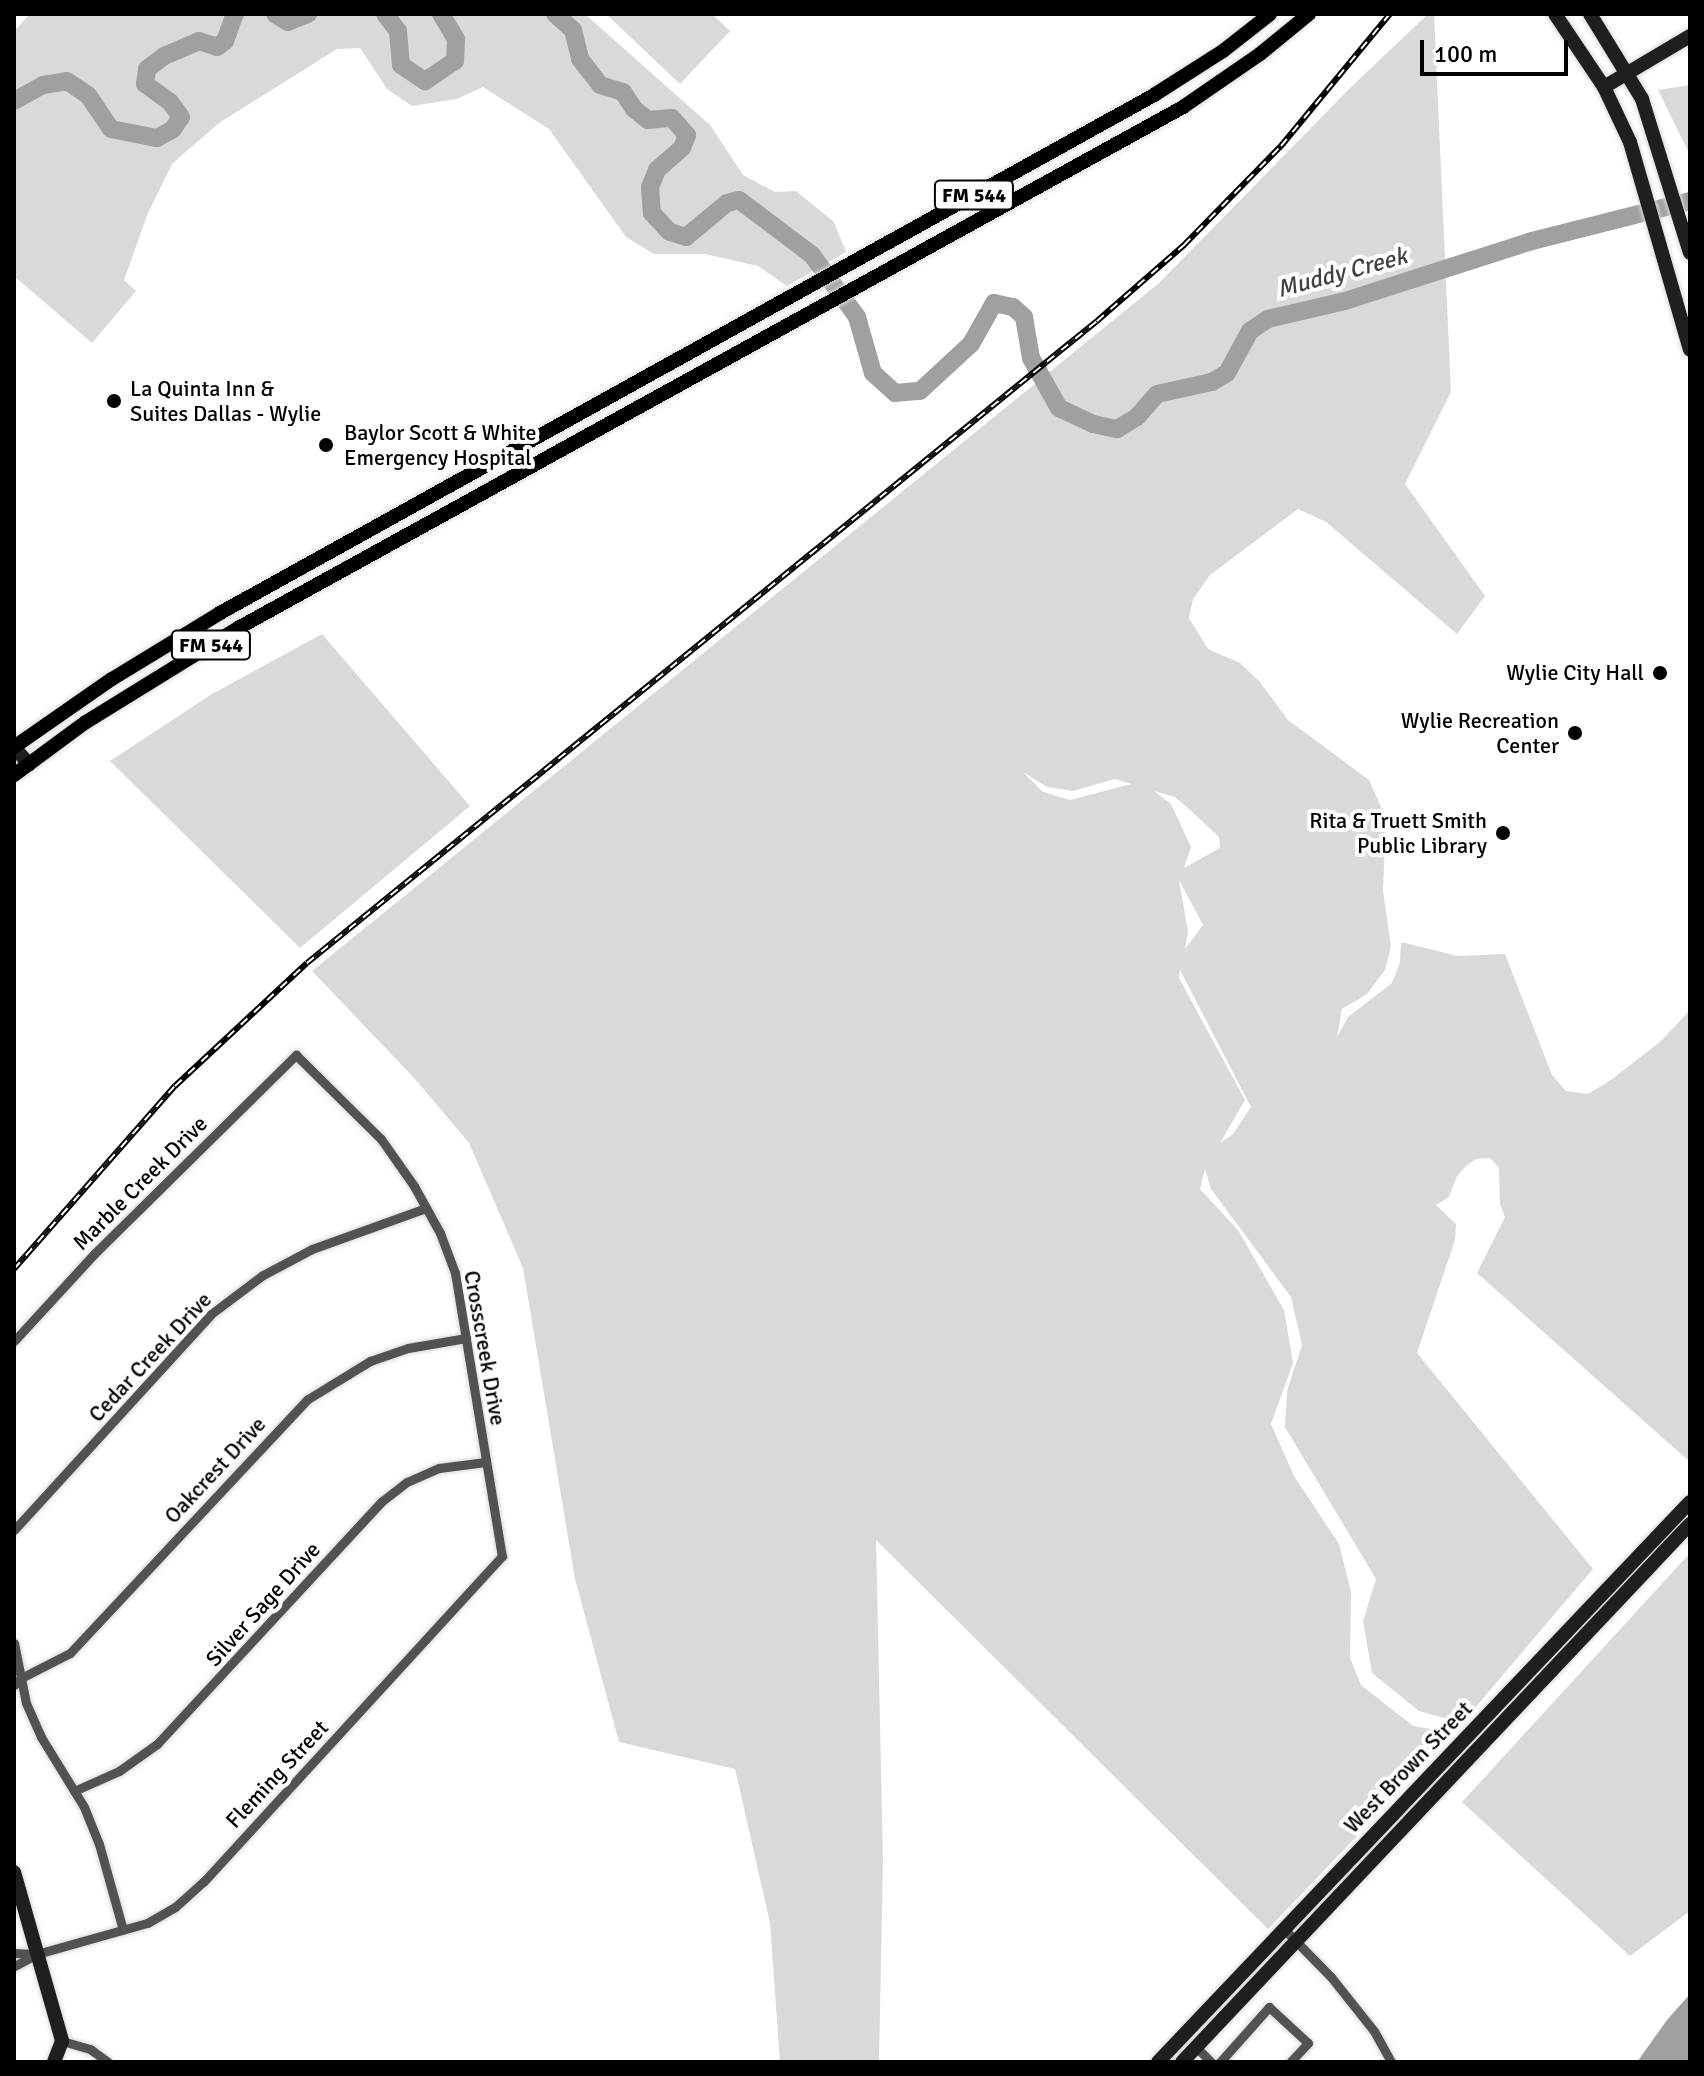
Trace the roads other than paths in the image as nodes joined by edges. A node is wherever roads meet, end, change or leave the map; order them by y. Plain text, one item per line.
1 (1270, 14) edge
2 (1309, 14) edge
3 (1555, 14) edge
4 (1590, 14) edge
5 (1690, 36) edge
6 (1629, 73) junction
7 (1604, 87) junction
8 (1095, 128) junction
9 (1108, 150) junction
10 (1688, 246) edge
11 (1690, 350) edge
12 (456, 482) junction
13 (467, 502) junction
14 (14, 747) edge
15 (29, 764) junction
16 (14, 775) edge
17 (296, 1055) joint
18 (426, 1208) junction
19 (466, 1338) junction
20 (14, 1341) edge
21 (486, 1462) junction
22 (1690, 1502) edge
23 (1690, 1524) edge
24 (14, 1530) edge
25 (502, 1556) joint
26 (14, 1643) edge
27 (16, 1679) edge
28 (74, 1791) junction
29 (14, 1872) edge
30 (1284, 1929) junction
31 (123, 1930) junction
32 (1296, 1941) junction
33 (14, 1953) edge
34 (37, 1954) junction
35 (14, 1966) edge
36 (62, 2041) junction
37 (1196, 2047) junction
38 (1388, 2058) edge
39 (54, 2062) edge
40 (108, 2062) edge
41 (1158, 2062) edge
42 (1182, 2062) edge
43 (1211, 2062) edge
44 (1220, 2062) edge
45 (1290, 2062) edge
46 (1378, 2062) edge

1 - 8 main road, FM 544 / FM 544
2 - 9 main road, FM 544 / FM 544
3 - 7 main road
4 - 6 main road
5 - 6 main road
6 - 7 main road
6 - 10 main road
7 - 11 main road
8 - 9 main road
8 - 12 main road, FM 544 / FM 544
9 - 13 main road, FM 544 / FM 544
12 - 13 main road
12 - 14 main road, FM 544 / FM 544
13 - 15 main road, FM 544 / FM 544
14 - 15 main road
15 - 16 main road, FM 544 / FM 544
17 - 18 street, Crosscreek Drive
17 - 20 street, Marble Creek Drive
18 - 19 street, Crosscreek Drive
18 - 24 street, Cedar Creek Drive
19 - 21 street, Crosscreek Drive
19 - 27 street, Oakcrest Drive
21 - 25 street, Crosscreek Drive
21 - 28 street, Silver Sage Drive
22 - 30 main road, West Brown Street
23 - 32 main road, West Brown Street
25 - 31 street, Fleming Street
26 - 27 street
27 - 28 street
28 - 31 street
29 - 34 main road
30 - 32 street
30 - 41 main road, West Brown Street
31 - 34 street, Fleming Street
32 - 37 main road, West Brown Street
32 - 38 street
33 - 34 street, Fleming Street
34 - 35 street, Fleming Street
34 - 36 main road
36 - 39 main road
36 - 40 street
37 - 42 main road, West Brown Street
37 - 43 street
38 - 46 street
44 - 45 street

